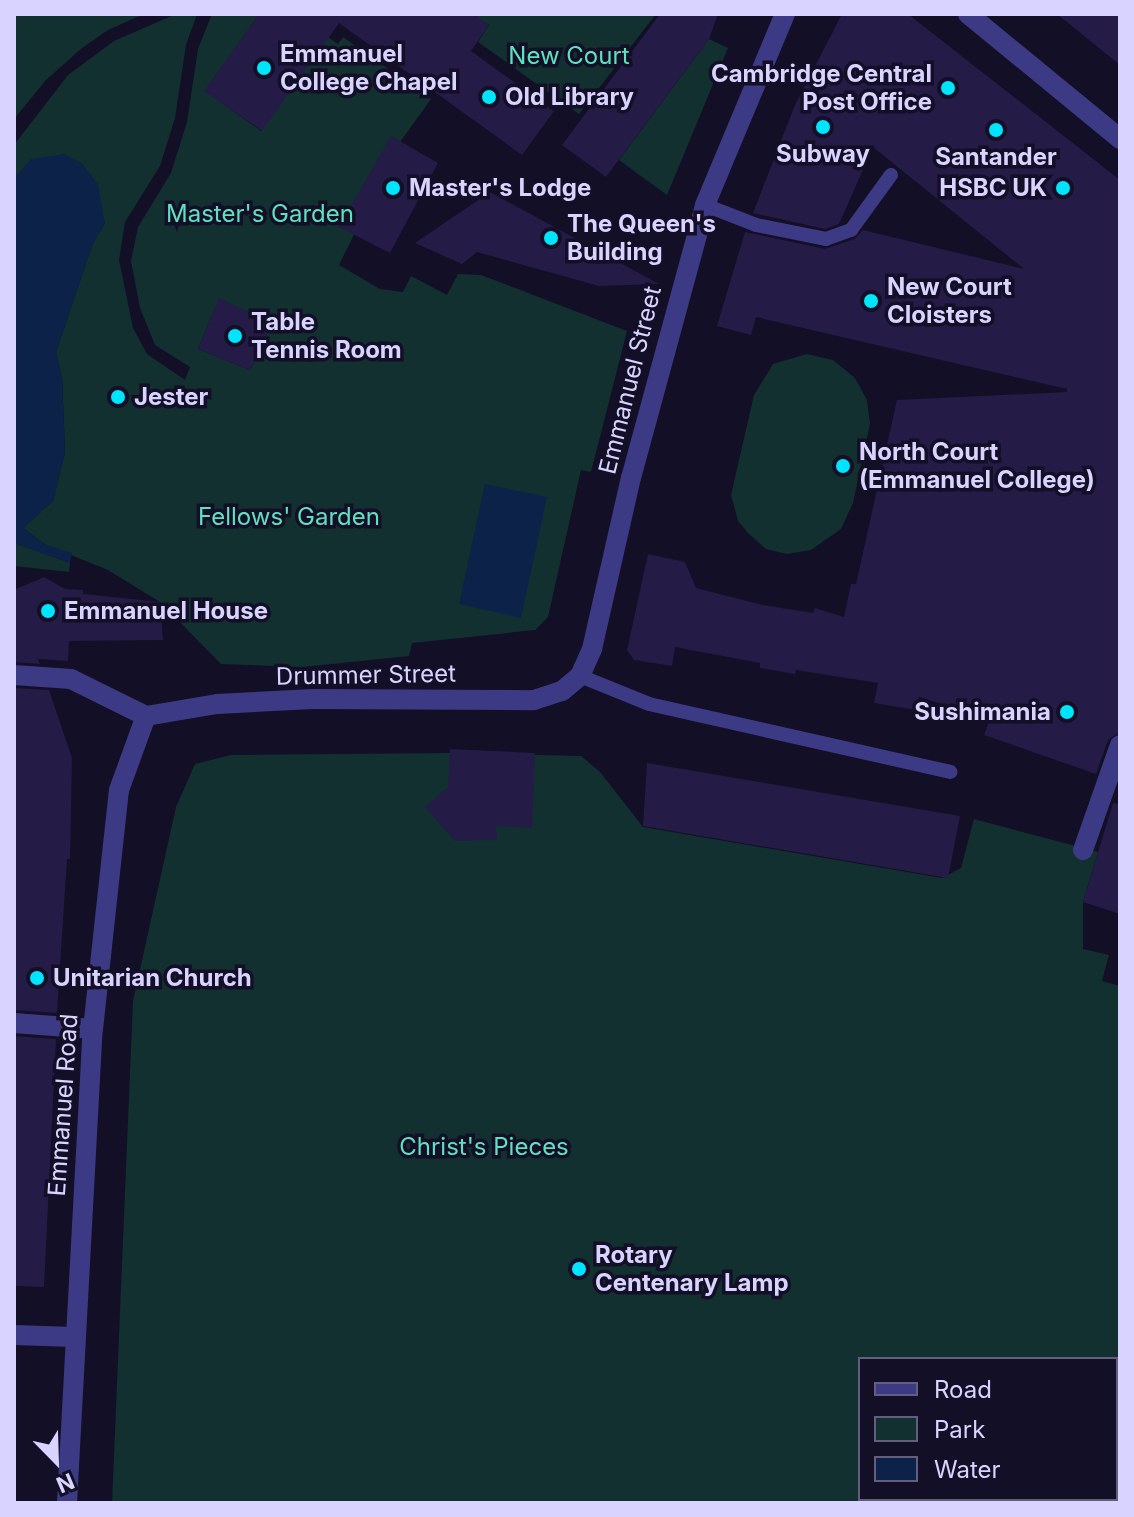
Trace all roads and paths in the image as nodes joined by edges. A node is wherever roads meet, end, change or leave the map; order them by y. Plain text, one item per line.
1 (785, 14) edge
2 (968, 14) edge
3 (1120, 139) edge
4 (891, 175) dead end
5 (705, 205) junction
6 (14, 675) edge
7 (580, 676) junction
8 (146, 716) junction
9 (1120, 745) edge
10 (950, 772) dead end
11 (1083, 850) dead end
12 (14, 1023) edge
13 (93, 1029) junction
14 (14, 1335) edge
15 (74, 1337) junction
16 (67, 1503) edge

1 - 5 street, Emmanuel Street
2 - 3 street
4 - 5 lane
5 - 7 street, Emmanuel Street
6 - 8 street
7 - 8 street, Drummer Street
7 - 10 lane
8 - 13 street, Emmanuel Road
9 - 11 street
12 - 13 street
13 - 15 street, Emmanuel Road
14 - 15 street
15 - 16 street, Emmanuel Road

